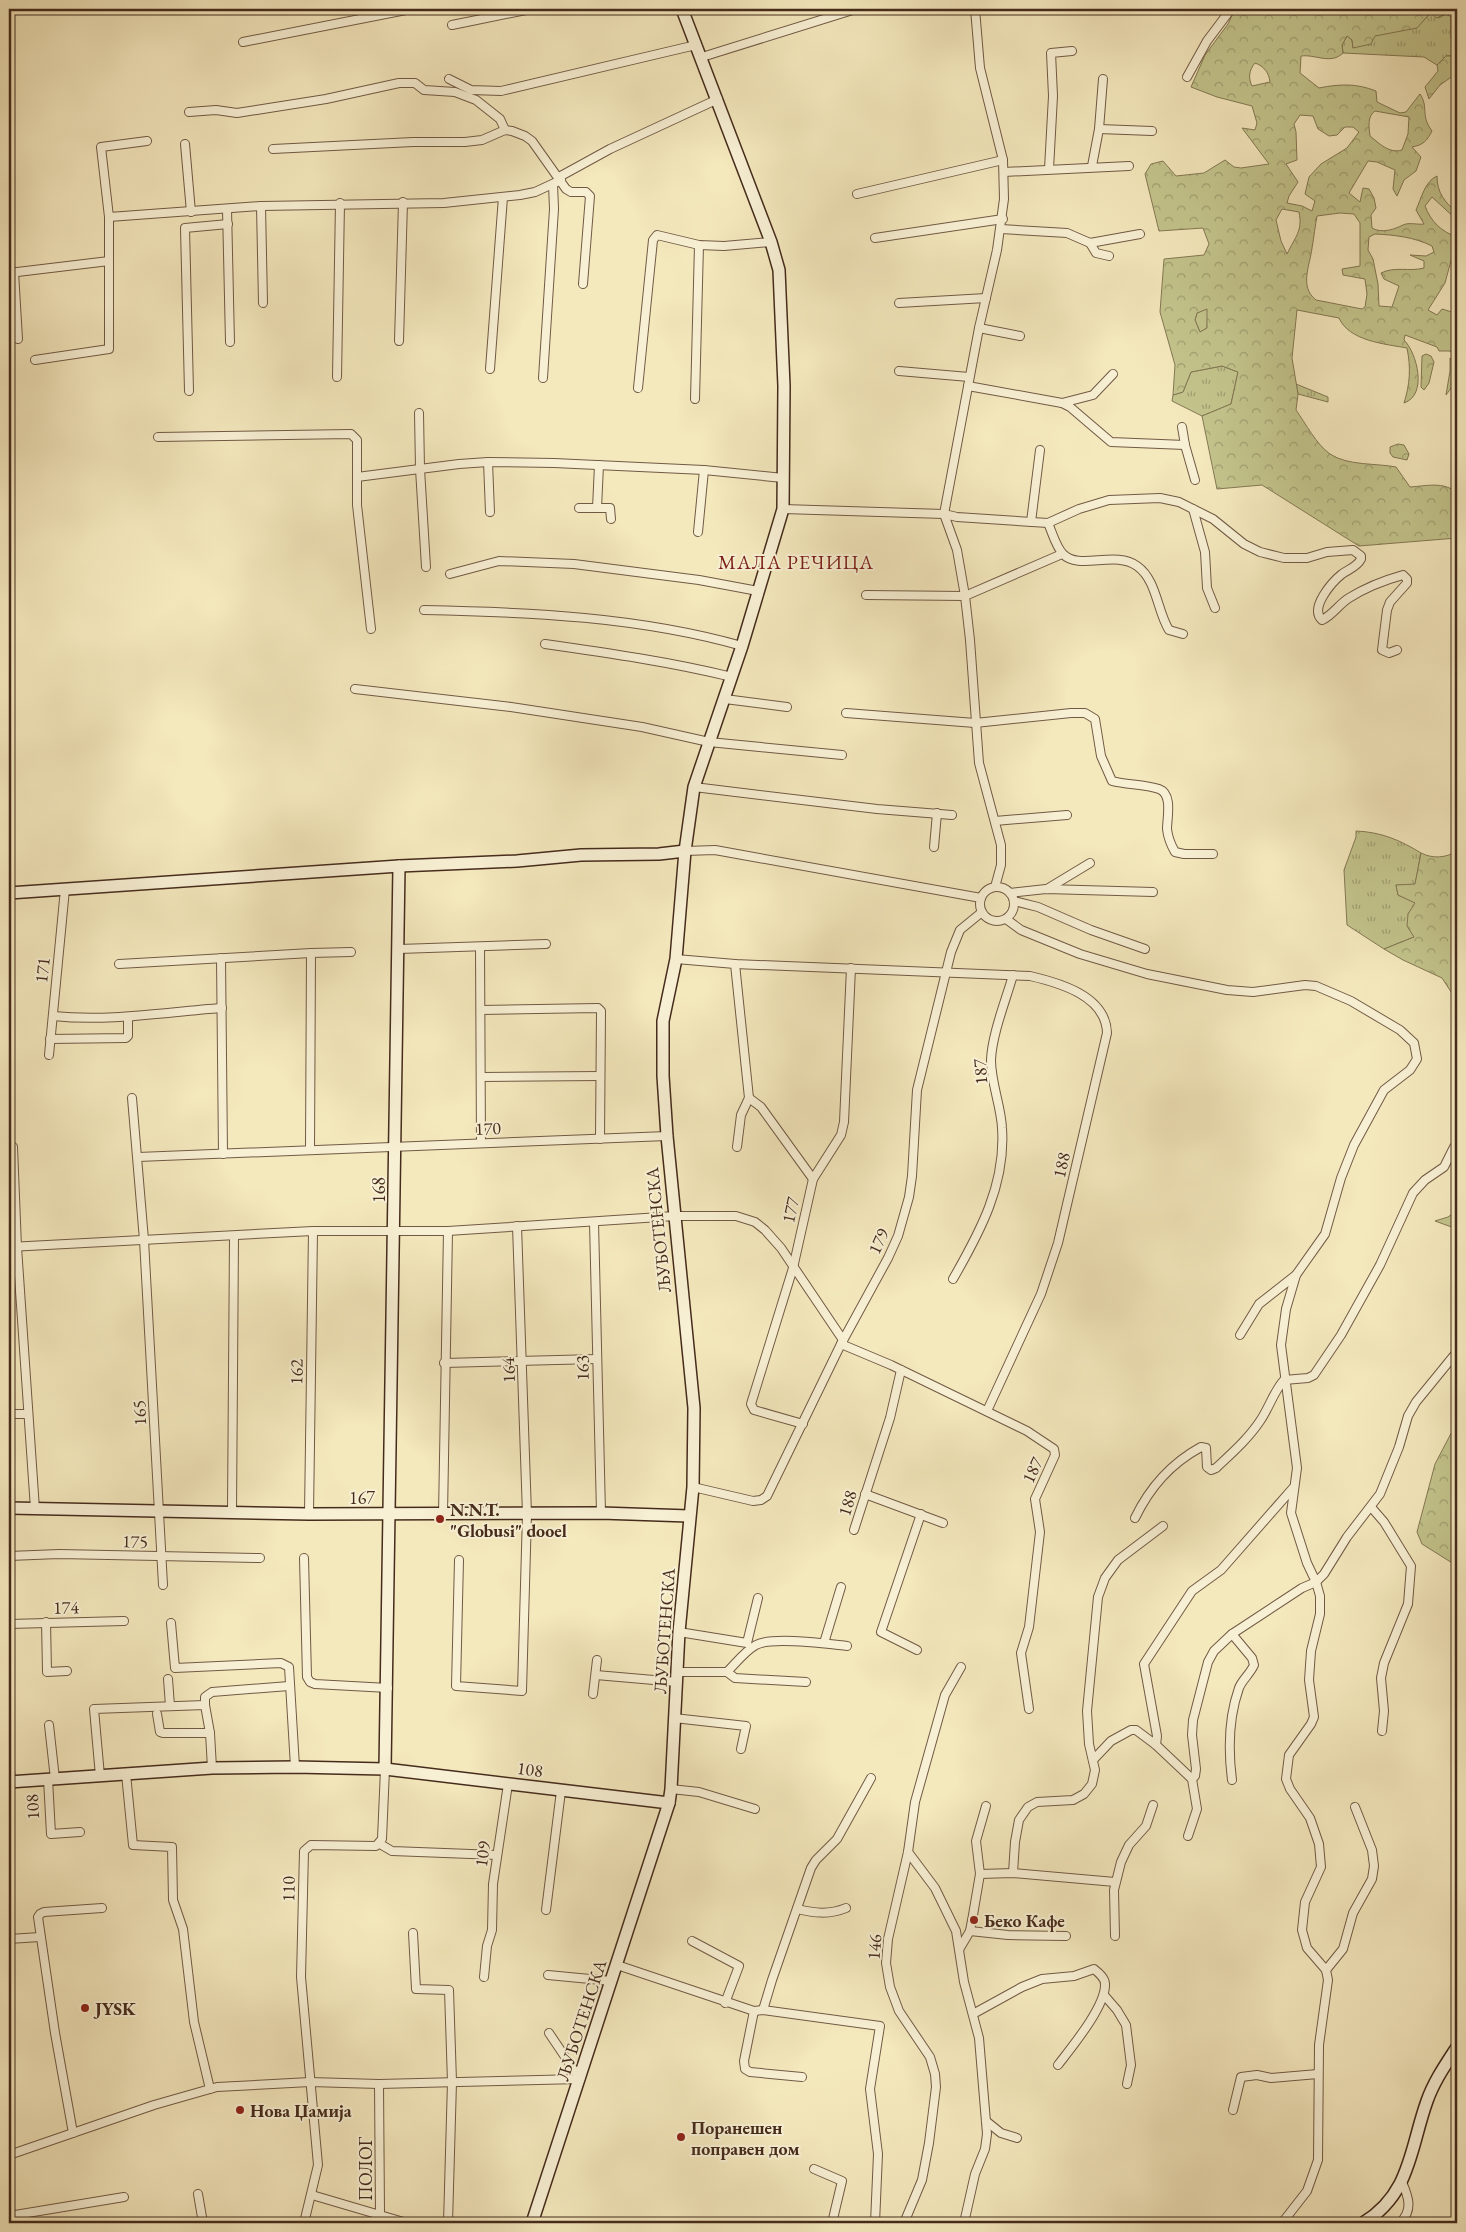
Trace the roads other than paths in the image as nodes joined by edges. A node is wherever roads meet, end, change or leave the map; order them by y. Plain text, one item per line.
1 (412, 9) edge
2 (531, 9) edge
3 (682, 9) edge
4 (856, 9) edge
5 (977, 9) edge
6 (1230, 9) edge
7 (452, 25) dead end
8 (243, 42) dead end
9 (696, 45) junction
10 (1072, 51) dead end
11 (702, 57) junction
12 (1187, 77) dead end
13 (450, 79) dead end
14 (1103, 79) dead end
15 (718, 99) junction
16 (189, 112) dead end
17 (1098, 129) junction
18 (505, 130) junction
19 (1152, 131) dead end
20 (147, 141) dead end
21 (185, 144) dead end
22 (273, 149) dead end
23 (1003, 160) junction
24 (1092, 166) junction
25 (1129, 166) dead end
26 (1049, 169) junction
27 (1004, 172) junction
28 (560, 178) junction
29 (553, 184) junction
30 (857, 194) dead end
31 (503, 197) junction
32 (403, 202) junction
33 (340, 203) junction
34 (261, 206) junction
35 (227, 208) junction
36 (192, 212) junction
37 (109, 217) junction
38 (1002, 219) junction
39 (228, 224) junction
40 (1001, 229) junction
41 (1140, 234) dead end
42 (876, 238) dead end
43 (771, 242) junction
44 (1090, 243) junction
45 (699, 245) junction
46 (1109, 256) dead end
47 (109, 260) junction
48 (11, 273) edge
49 (583, 284) dead end
50 (986, 298) junction
51 (264, 303) dead end
52 (899, 303) dead end
53 (979, 328) junction
54 (1020, 336) dead end
55 (18, 339) dead end
56 (399, 341) dead end
57 (230, 342) dead end
58 (35, 360) dead end
59 (490, 369) dead end
60 (899, 371) dead end
61 (1113, 374) dead end
62 (337, 377) dead end
63 (970, 377) junction
64 (543, 378) dead end
65 (968, 386) junction
66 (638, 388) dead end
67 (189, 391) dead end
68 (694, 399) dead end
69 (1062, 403) junction
70 (419, 413) dead end
71 (1182, 427) dead end
72 (158, 437) dead end
73 (1185, 445) junction
74 (1040, 450) dead end
75 (488, 462) junction
76 (599, 466) junction
77 (420, 469) junction
78 (704, 470) junction
79 (357, 477) junction
80 (783, 478) junction
81 (1196, 480) dead end
82 (579, 508) dead end
83 (597, 508) junction
84 (783, 509) junction
85 (1192, 509) junction
86 (490, 512) dead end
87 (944, 514) junction
88 (610, 519) dead end
89 (1030, 522) junction
90 (1048, 523) junction
91 (698, 532) dead end
92 (1062, 554) junction
93 (426, 567) dead end
94 (450, 574) dead end
95 (758, 591) junction
96 (866, 595) dead end
97 (965, 596) junction
98 (1215, 608) dead end
99 (424, 610) dead end
100 (371, 629) dead end
101 (1183, 634) dead end
102 (546, 644) dead end
103 (742, 646) junction
104 (1396, 650) dead end
105 (732, 677) junction
106 (355, 689) dead end
107 (725, 699) junction
108 (787, 707) dead end
109 (846, 713) dead end
110 (975, 723) junction
111 (709, 742) junction
112 (842, 755) dead end
113 (694, 788) junction
114 (937, 813) junction
115 (952, 815) dead end
116 (1067, 815) dead end
117 (995, 821) junction
118 (934, 847) dead end
119 (685, 851) junction
120 (1213, 854) dead end
121 (1090, 863) dead end
122 (399, 866) junction
123 (995, 887) junction
124 (65, 889) junction
125 (1046, 889) junction
126 (1153, 892) dead end
127 (9, 893) edge
128 (1010, 893) junction
129 (981, 898) junction
130 (1014, 901) junction
131 (982, 912) junction
132 (1006, 919) junction
133 (546, 944) dead end
134 (480, 947) junction
135 (399, 949) junction
136 (1144, 949) dead end
137 (351, 952) dead end
138 (311, 953) junction
139 (222, 958) junction
140 (676, 959) junction
141 (119, 964) dead end
142 (735, 964) junction
143 (851, 968) junction
144 (947, 973) junction
145 (1014, 975) junction
146 (222, 1008) junction
147 (481, 1010) junction
148 (53, 1016) junction
149 (128, 1018) junction
150 (50, 1039) junction
151 (49, 1055) dead end
152 (600, 1076) junction
153 (481, 1077) junction
154 (132, 1098) dead end
155 (750, 1098) junction
156 (667, 1136) junction
157 (600, 1139) junction
158 (481, 1143) junction
159 (395, 1146) junction
160 (13, 1147) dead end
161 (737, 1147) dead end
162 (1454, 1147) dead end
163 (310, 1150) junction
164 (223, 1154) junction
165 (138, 1157) junction
166 (812, 1179) junction
167 (674, 1216) junction
168 (594, 1222) junction
169 (517, 1226) junction
170 (313, 1231) junction
171 (448, 1231) junction
172 (395, 1232) junction
173 (234, 1237) junction
174 (144, 1240) junction
175 (13, 1247) edge
176 (793, 1268) junction
177 (1296, 1275) junction
178 (953, 1279) dead end
179 (1240, 1335) dead end
180 (842, 1342) junction
181 (1456, 1353) edge
182 (597, 1359) junction
183 (523, 1360) junction
184 (444, 1363) junction
185 (901, 1370) junction
186 (1284, 1380) junction
187 (987, 1411) junction
188 (9, 1414) edge
189 (28, 1414) junction
190 (803, 1424) junction
191 (1295, 1486) junction
192 (693, 1487) junction
193 (865, 1494) junction
194 (1371, 1507) junction
195 (9, 1508) edge
196 (35, 1509) junction
197 (160, 1510) junction
198 (232, 1511) junction
199 (601, 1513) junction
200 (309, 1514) junction
201 (527, 1514) junction
202 (921, 1514) junction
203 (390, 1515) junction
204 (443, 1515) junction
205 (689, 1516) junction
206 (1135, 1518) dead end
207 (943, 1523) dead end
208 (1163, 1526) dead end
209 (854, 1530) dead end
210 (9, 1556) edge
211 (162, 1557) junction
212 (260, 1558) dead end
213 (304, 1558) dead end
214 (458, 1560) dead end
215 (1316, 1582) junction
216 (163, 1585) dead end
217 (841, 1588) dead end
218 (758, 1598) dead end
219 (124, 1621) dead end
220 (46, 1622) junction
221 (171, 1623) dead end
222 (9, 1624) edge
223 (679, 1632) junction
224 (1232, 1634) junction
225 (824, 1643) junction
226 (847, 1646) dead end
227 (917, 1650) dead end
228 (597, 1660) dead end
229 (961, 1667) dead end
230 (67, 1671) dead end
231 (727, 1672) junction
232 (596, 1675) junction
233 (678, 1677) junction
234 (168, 1679) dead end
235 (806, 1682) dead end
236 (289, 1686) junction
237 (388, 1688) junction
238 (593, 1694) dead end
239 (205, 1705) junction
240 (170, 1706) junction
241 (1029, 1710) dead end
242 (157, 1714) dead end
243 (674, 1718) junction
244 (49, 1725) dead end
245 (1382, 1731) dead end
246 (210, 1732) junction
247 (1156, 1745) junction
248 (741, 1749) dead end
249 (9, 1759) edge
250 (1093, 1760) junction
251 (295, 1767) junction
252 (212, 1768) junction
253 (385, 1769) junction
254 (126, 1774) junction
255 (100, 1776) junction
256 (871, 1778) dead end
257 (51, 1779) junction
258 (1192, 1779) junction
259 (1232, 1780) dead end
260 (10, 1782) edge
261 (508, 1784) junction
262 (671, 1789) junction
263 (561, 1791) junction
264 (669, 1803) junction
265 (1153, 1805) dead end
266 (986, 1806) dead end
267 (1355, 1807) dead end
268 (755, 1809) dead end
269 (80, 1832) dead end
270 (1188, 1836) dead end
271 (380, 1844) junction
272 (908, 1852) junction
273 (497, 1855) junction
274 (1014, 1873) junction
275 (980, 1874) junction
276 (1115, 1882) junction
277 (102, 1908) dead end
278 (846, 1908) dead end
279 (797, 1909) junction
280 (546, 1910) dead end
281 (970, 1931) junction
282 (413, 1933) dead end
283 (1066, 1936) dead end
284 (1115, 1936) dead end
285 (40, 1937) junction
286 (9, 1939) edge
287 (692, 1942) dead end
288 (960, 1948) junction
289 (617, 1965) junction
290 (1326, 1970) junction
291 (548, 1975) dead end
292 (484, 1977) dead end
293 (611, 1981) junction
294 (1104, 1995) junction
295 (725, 2003) junction
296 (763, 2010) junction
297 (754, 2011) junction
298 (973, 2014) junction
299 (549, 2033) dead end
300 (1457, 2047) edge
301 (1058, 2065) dead end
302 (1318, 2074) junction
303 (802, 2077) dead end
304 (580, 2079) junction
305 (310, 2082) junction
306 (452, 2082) junction
307 (379, 2084) junction
308 (1127, 2084) dead end
309 (210, 2089) junction
310 (1233, 2110) dead end
311 (986, 2121) junction
312 (73, 2133) junction
313 (1017, 2138) dead end
314 (9, 2155) edge
315 (814, 2170) dead end
316 (1402, 2182) junction
317 (198, 2194) dead end
318 (312, 2195) junction
319 (124, 2196) dead end
320 (380, 2214) junction
321 (9, 2216) edge
322 (203, 2223) edge
323 (304, 2223) edge
324 (377, 2223) edge
325 (407, 2223) edge
326 (448, 2223) edge
327 (532, 2223) edge
328 (832, 2223) edge
329 (875, 2223) edge
330 (904, 2223) edge
331 (964, 2223) edge
332 (1282, 2223) edge
333 (1363, 2223) edge
334 (1400, 2223) edge

1 - 8 street
2 - 7 street
3 - 9 street, ЉУБОТЕНСКА
4 - 11 street
5 - 23 street
6 - 12 street
9 - 11 street, ЉУБОТЕНСКА
9 - 13 street
10 - 26 street
11 - 15 street, ЉУБОТЕНСКА
14 - 17 street
15 - 28 street
15 - 43 street, ЉУБОТЕНСКА
16 - 18 street
17 - 19 street
17 - 24 street
18 - 22 street
18 - 28 street
20 - 37 street
21 - 36 street
23 - 27 street
23 - 30 street
24 - 25 street
24 - 26 street
26 - 27 street
27 - 38 street
28 - 29 street
28 - 49 street
29 - 31 street
29 - 64 street
31 - 32 street
31 - 59 street
32 - 33 street
32 - 56 street
33 - 34 street
33 - 62 street
34 - 35 street
34 - 51 street
35 - 36 street
35 - 39 street
36 - 37 street
37 - 47 street
38 - 40 street
38 - 42 street
39 - 57 street
39 - 67 street
40 - 44 street
40 - 50 street
41 - 44 street
43 - 45 street
43 - 80 street, ЉУБОТЕНСКА
44 - 46 street
45 - 66 street
45 - 68 street
47 - 48 street
47 - 58 street
48 - 55 street
50 - 52 street
50 - 53 street
53 - 54 street
53 - 63 street
60 - 63 street
61 - 69 street
63 - 65 street
65 - 69 street
65 - 87 street
69 - 73 street
70 - 77 street
71 - 73 street
72 - 79 street
73 - 81 street
74 - 89 street
75 - 76 street
75 - 77 street
75 - 86 street
76 - 78 street
76 - 83 street
77 - 79 street
77 - 93 street
78 - 80 street
78 - 91 street
79 - 100 street
80 - 84 street, ЉУБОТЕНСКА
82 - 83 street
83 - 88 street
84 - 87 street
84 - 95 street, ЉУБОТЕНСКА
85 - 90 street
85 - 98 street
85 - 104 street
87 - 89 street
87 - 97 street
89 - 90 street
90 - 92 street
92 - 97 street
92 - 101 street
94 - 95 street
95 - 103 street, ЉУБОТЕНСКА
96 - 97 street
97 - 110 street
99 - 103 street
102 - 105 street
103 - 105 street, ЉУБОТЕНСКА
105 - 107 street, ЉУБОТЕНСКА
106 - 111 street
107 - 108 street
107 - 111 street, ЉУБОТЕНСКА
109 - 110 street
110 - 117 street
110 - 120 street
111 - 112 street
111 - 113 street, ЉУБОТЕНСКА
113 - 114 street
113 - 119 street, ЉУБОТЕНСКА
114 - 115 street
114 - 118 street
116 - 117 street
117 - 123 street
119 - 122 street
119 - 129 street
119 - 140 street, ЉУБОТЕНСКА
121 - 125 street
122 - 124 street
122 - 135 street, 168
123 - 128 street
123 - 129 street
124 - 127 street
124 - 148 street, 171
125 - 126 street
125 - 128 street
128 - 130 street
129 - 131 street
130 - 132 street
130 - 136 street
131 - 132 street
131 - 144 street, 179
132 - 177 street
133 - 134 street
134 - 135 street
134 - 147 street
135 - 159 street, 168
137 - 138 street
138 - 139 street
138 - 163 street
139 - 141 street
139 - 146 street
140 - 142 street, 188
140 - 156 street, ЉУБОТЕНСКА
142 - 143 street, 188
142 - 155 street
143 - 144 street, 188
143 - 166 street, 177
144 - 145 street, 188
144 - 180 street, 179
145 - 178 street, 187
145 - 187 street, 188
146 - 149 street
146 - 164 street
147 - 152 street
147 - 153 street
148 - 149 street
148 - 150 street, 171
149 - 150 street
150 - 151 street, 171
152 - 153 street
152 - 157 street
153 - 158 street
154 - 165 street, 165
155 - 161 street
155 - 166 street
156 - 157 street, 170
156 - 167 street, ЉУБОТЕНСКА
157 - 158 street, 170
158 - 159 street, 170
159 - 163 street, 170
159 - 172 street, 168
160 - 175 street
162 - 186 street
163 - 164 street, 170
164 - 165 street, 170
165 - 174 street, 165
166 - 176 street, 177
167 - 168 street
167 - 176 street
167 - 192 street, ЉУБОТЕНСКА
168 - 169 street
168 - 182 street, 163
169 - 171 street
169 - 183 street, 164
170 - 172 street
170 - 173 street
170 - 200 street, 162
171 - 172 street
171 - 184 street
172 - 203 street, 168
173 - 174 street
173 - 198 street
174 - 175 street
174 - 197 street, 165
175 - 189 street
176 - 180 street
176 - 190 street, 177
177 - 179 street
177 - 186 street
180 - 185 street, 187
180 - 190 street, 179
181 - 194 street
182 - 183 street
182 - 199 street, 163
183 - 184 street
183 - 201 street, 164
184 - 204 street
185 - 187 street, 187
185 - 193 street, 188
186 - 191 street
186 - 206 street
187 - 241 street, 187
188 - 189 street
189 - 196 street
190 - 192 street, 179
191 - 215 street
191 - 247 street
192 - 205 street, ЉУБОТЕНСКА
193 - 202 street
193 - 209 street, 188
194 - 215 street
194 - 245 street
195 - 196 street, 167
196 - 197 street, 167
197 - 198 street, 167
197 - 211 street, 165
198 - 200 street, 167
199 - 201 street, 167
199 - 205 street, 167
200 - 203 street, 167
201 - 204 street, 167
201 - 214 street, 164
202 - 207 street
202 - 227 street
203 - 204 street, 167
203 - 237 street
205 - 223 street, ЉУБОТЕНСКА
208 - 250 street
210 - 211 street, 175
211 - 212 street, 175
211 - 216 street, 165
213 - 237 street
215 - 224 street
215 - 290 street
217 - 225 street
218 - 223 street
219 - 220 street, 174
220 - 222 street, 174
220 - 230 street
221 - 236 street
223 - 233 street, ЉУБОТЕНСКА
224 - 258 street
224 - 259 street
225 - 226 street
225 - 231 street
228 - 232 street
229 - 272 street, 146
231 - 233 street
231 - 235 street
232 - 233 street
232 - 238 street
233 - 243 street, ЉУБОТЕНСКА
234 - 240 street
236 - 239 street
236 - 251 street
237 - 253 street
239 - 240 street
239 - 246 street
240 - 255 street
242 - 246 street
243 - 248 street
243 - 262 street, ЉУБОТЕНСКА
244 - 257 street
246 - 252 street
247 - 250 street
247 - 258 street
249 - 260 street
250 - 274 street
251 - 252 street, 108
251 - 253 street, 108
252 - 254 street, 108
253 - 261 street, 108
253 - 271 street
254 - 255 street, 108
254 - 309 street
255 - 257 street, 108
256 - 279 street
257 - 260 street, 108
257 - 269 street, 108
258 - 270 street
261 - 263 street, 108
261 - 273 street, 109
262 - 264 street, ЉУБОТЕНСКА
262 - 268 street
263 - 264 street, 108
263 - 280 street
264 - 289 street, ЉУБОТЕНСКА
265 - 276 street
266 - 275 street
267 - 290 street
271 - 273 street, 110
271 - 305 street, 110
272 - 288 street
272 - 330 street, 146
273 - 292 street, 109
274 - 275 street
274 - 276 street
275 - 281 street
276 - 284 street
277 - 285 street
278 - 279 street
279 - 296 street
281 - 283 street
281 - 288 street
282 - 306 street
285 - 286 street
285 - 312 street
287 - 295 street
288 - 298 street
289 - 293 street, ЉУБОТЕНСКА
289 - 295 street
290 - 302 street
291 - 293 street
293 - 304 street, ЉУБОТЕНСКА
294 - 298 street
294 - 301 street
294 - 308 street
295 - 297 street
296 - 297 street
296 - 329 street
297 - 303 street
298 - 311 street
299 - 304 street
300 - 316 street
302 - 310 street
302 - 332 street
304 - 306 street
304 - 327 street, ЉУБОТЕНСКА
305 - 307 street
305 - 309 street
305 - 318 street, 110
306 - 307 street
306 - 326 street
307 - 320 street, ПОЛОГ
309 - 312 street
311 - 313 street
311 - 331 street
312 - 314 street
315 - 328 street
316 - 333 street
316 - 334 street
317 - 322 street
318 - 320 street
318 - 323 street, 110
319 - 321 street
320 - 324 street, ПОЛОГ
320 - 325 street

